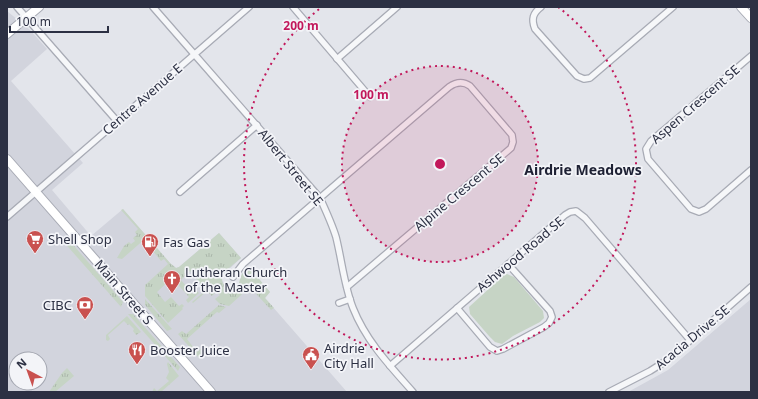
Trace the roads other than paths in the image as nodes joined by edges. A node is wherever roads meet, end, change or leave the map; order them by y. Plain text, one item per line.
1 (17, 7) edge
2 (39, 7) edge
3 (153, 7) edge
4 (249, 7) edge
5 (293, 7) edge
6 (397, 7) edge
7 (541, 7) edge
8 (673, 7) edge
9 (741, 7) edge
10 (26, 17) junction
11 (751, 18) edge
12 (7, 34) edge
13 (194, 54) junction
14 (751, 56) edge
15 (337, 59) junction
16 (370, 97) dead end
17 (118, 121) junction
18 (257, 126) junction
19 (7, 159) edge
20 (751, 170) edge
21 (36, 192) junction
22 (180, 192) dead end
23 (320, 198) junction
24 (7, 217) edge
25 (508, 264) junction
26 (232, 277) dead end
27 (347, 287) junction
28 (751, 287) edge
29 (350, 299) junction
30 (339, 303) dead end
31 (456, 308) junction
32 (690, 340) junction
33 (390, 366) junction
34 (212, 392) edge
35 (413, 392) edge
36 (609, 392) edge

1 - 10 street
2 - 10 main road
3 - 13 street, Albert Street SE
4 - 13 street, Centre Avenue E
5 - 15 street
6 - 15 street
7 - 8 street
9 - 11 main road
10 - 12 main road
10 - 17 street
13 - 17 street, Centre Avenue E
13 - 18 street, Albert Street SE
14 - 20 street, Aspen Crescent SE
15 - 16 street
17 - 21 street, Centre Avenue E
18 - 22 street
18 - 23 street, Albert Street SE
19 - 21 main road, Main Street S
21 - 24 street, Centre Avenue E
21 - 34 main road, Main Street S
23 - 26 street, Alpine Crescent SE
23 - 27 street, Albert Street SE
23 - 27 street, Alpine Crescent SE
25 - 31 street, Ashwood Road SE
25 - 31 street
25 - 32 street, Ashwood Road SE
27 - 29 street, Albert Street SE
28 - 32 street, Acacia Drive SE
29 - 30 street
29 - 33 street, Albert Street SE
31 - 33 street, Ashwood Road SE
32 - 36 street, Acacia Drive SE
33 - 35 street, Albert Street SE

